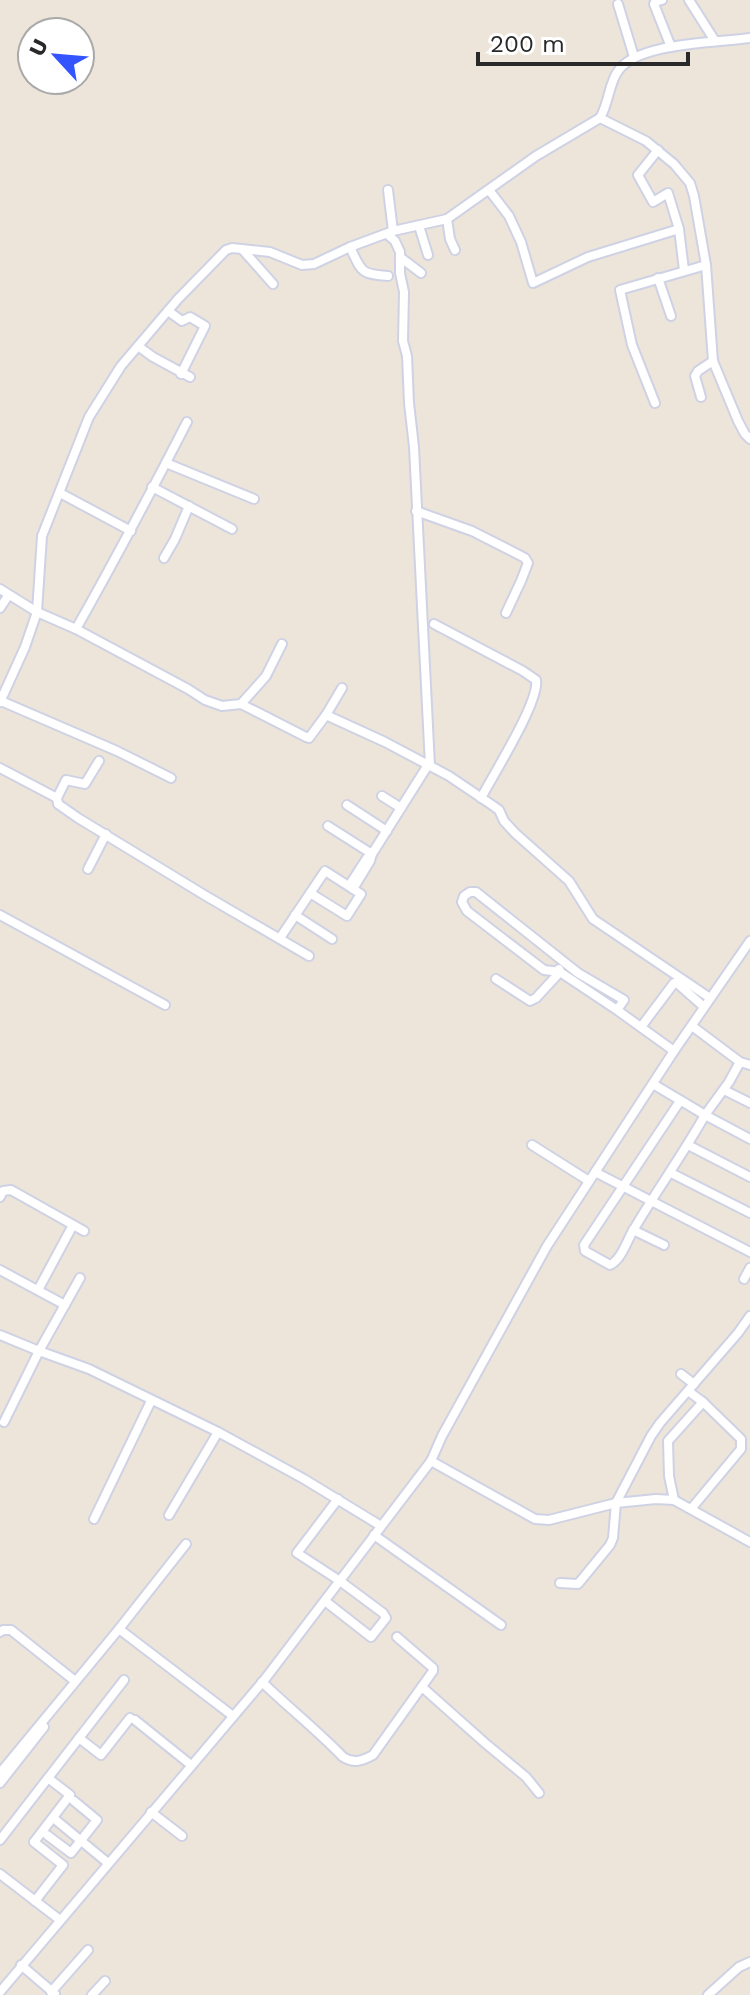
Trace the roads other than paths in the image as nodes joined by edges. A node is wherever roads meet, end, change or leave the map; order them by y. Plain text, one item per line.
1 (662, 0) edge
2 (689, 0) edge
3 (618, 4) dead end
4 (750, 38) edge
5 (715, 41) junction
6 (671, 47) junction
7 (634, 57) junction
8 (600, 118) junction
9 (658, 150) junction
10 (388, 190) dead end
11 (489, 190) junction
12 (447, 219) junction
13 (419, 226) junction
14 (679, 229) junction
15 (390, 233) junction
16 (350, 247) junction
17 (242, 249) junction
18 (455, 250) dead end
19 (428, 255) dead end
20 (400, 257) junction
21 (706, 265) junction
22 (684, 270) junction
23 (421, 273) dead end
24 (388, 276) dead end
25 (658, 278) junction
26 (273, 284) dead end
27 (168, 311) junction
28 (671, 316) dead end
29 (138, 346) junction
30 (713, 361) junction
31 (701, 397) dead end
32 (655, 403) dead end
33 (187, 422) dead end
34 (750, 439) edge
35 (166, 463) junction
36 (152, 487) junction
37 (60, 493) junction
38 (254, 499) dead end
39 (189, 506) junction
40 (416, 511) junction
41 (232, 529) dead end
42 (131, 531) junction
43 (164, 558) dead end
44 (0, 589) edge
45 (8, 596) junction
46 (0, 608) edge
47 (37, 612) junction
48 (506, 613) dead end
49 (434, 624) dead end
50 (76, 629) junction
51 (282, 644) dead end
52 (342, 688) dead end
53 (0, 701) edge
54 (241, 704) junction
55 (326, 715) junction
56 (99, 761) dead end
57 (429, 765) junction
58 (0, 768) edge
59 (171, 778) dead end
60 (382, 796) dead end
61 (57, 798) junction
62 (481, 798) junction
63 (347, 805) dead end
64 (401, 808) junction
65 (328, 826) dead end
66 (387, 831) junction
67 (106, 834) junction
68 (372, 854) junction
69 (88, 869) dead end
70 (351, 888) junction
71 (310, 893) junction
72 (0, 915) edge
73 (295, 915) junction
74 (280, 938) junction
75 (332, 939) dead end
76 (750, 941) edge
77 (309, 956) dead end
78 (557, 956) junction
79 (560, 972) junction
80 (496, 979) dead end
81 (710, 998) junction
82 (165, 1005) dead end
83 (704, 1007) junction
84 (617, 1010) junction
85 (692, 1026) junction
86 (641, 1027) junction
87 (674, 1051) junction
88 (740, 1062) junction
89 (750, 1065) edge
90 (653, 1084) junction
91 (724, 1090) junction
92 (680, 1101) junction
93 (750, 1103) edge
94 (705, 1115) junction
95 (750, 1139) edge
96 (532, 1145) dead end
97 (688, 1145) junction
98 (595, 1172) junction
99 (671, 1173) junction
100 (750, 1177) edge
101 (589, 1181) junction
102 (622, 1187) junction
103 (0, 1197) edge
104 (651, 1202) junction
105 (750, 1213) edge
106 (73, 1225) junction
107 (633, 1230) junction
108 (84, 1231) dead end
109 (664, 1245) dead end
110 (750, 1252) edge
111 (750, 1268) edge
112 (0, 1270) edge
113 (80, 1278) dead end
114 (744, 1279) dead end
115 (38, 1290) junction
116 (65, 1305) junction
117 (750, 1316) edge
118 (0, 1335) edge
119 (39, 1351) junction
120 (681, 1374) dead end
121 (691, 1388) junction
122 (151, 1401) junction
123 (703, 1402) junction
124 (4, 1422) dead end
125 (218, 1432) junction
126 (431, 1461) junction
127 (338, 1499) junction
128 (674, 1500) junction
129 (616, 1503) junction
130 (691, 1509) junction
131 (169, 1515) dead end
132 (94, 1519) dead end
133 (381, 1526) junction
134 (374, 1535) junction
135 (750, 1542) edge
136 (186, 1544) dead end
137 (340, 1581) junction
138 (560, 1583) dead end
139 (325, 1601) junction
140 (501, 1625) dead end
141 (119, 1629) junction
142 (0, 1632) edge
143 (397, 1637) dead end
144 (124, 1680) dead end
145 (75, 1681) junction
146 (262, 1682) junction
147 (422, 1687) junction
148 (67, 1697) dead end
149 (233, 1716) junction
150 (79, 1738) junction
151 (191, 1765) junction
152 (1, 1769) edge
153 (48, 1778) junction
154 (0, 1783) edge
155 (539, 1793) dead end
156 (74, 1801) dead end
157 (151, 1812) junction
158 (57, 1821) dead end
159 (47, 1835) dead end
160 (182, 1836) dead end
161 (0, 1840) edge
162 (81, 1841) junction
163 (108, 1863) junction
164 (0, 1874) edge
165 (35, 1901) junction
166 (60, 1920) junction
167 (88, 1950) dead end
168 (750, 1962) edge
169 (21, 1965) junction
170 (0, 1971) edge
171 (11, 1978) junction
172 (105, 1981) dead end
173 (0, 1992) edge
174 (53, 1993) edge
175 (92, 1995) edge
176 (708, 1995) edge

1 - 6 street
2 - 5 street
3 - 7 street
4 - 5 street
5 - 6 street
6 - 7 street
7 - 8 street
8 - 9 street
8 - 11 street
9 - 14 street
9 - 21 street
10 - 15 street
11 - 12 street
11 - 14 street
12 - 13 street
12 - 18 street
13 - 15 street
13 - 19 street
14 - 22 street
15 - 16 street
15 - 20 street
16 - 17 street
16 - 24 street
17 - 26 street
17 - 27 street
20 - 23 street
20 - 40 street
21 - 22 street
21 - 30 street
22 - 25 street
25 - 28 street
25 - 32 street
27 - 29 street
27 - 29 street
29 - 37 street
30 - 31 street
30 - 34 street
33 - 35 street
35 - 36 street
35 - 38 street
36 - 39 street
36 - 42 street
37 - 42 street
37 - 47 street
39 - 41 street
39 - 43 street
40 - 48 street
40 - 57 street
42 - 50 street
44 - 45 street
45 - 46 street
45 - 47 street
47 - 50 street
47 - 53 street
49 - 62 street
50 - 54 street
51 - 54 street
52 - 55 street
53 - 59 street
54 - 55 street
55 - 57 street
56 - 61 street
57 - 62 street
57 - 64 street
58 - 61 street
60 - 64 street
61 - 67 street
62 - 81 street
63 - 66 street
64 - 66 street
65 - 68 street
66 - 68 street
67 - 69 street
67 - 74 street
68 - 70 street
70 - 71 street
70 - 71 street
71 - 73 street
72 - 82 street
73 - 74 street
73 - 75 street
74 - 77 street
76 - 81 street
78 - 79 street
78 - 79 street
78 - 84 street
79 - 80 street
79 - 84 street
81 - 83 street
83 - 85 street
83 - 86 street
84 - 86 street
85 - 87 street
85 - 88 street
86 - 87 street
87 - 90 street
88 - 89 street
88 - 91 street
90 - 92 street
90 - 98 street
91 - 93 street
91 - 94 street
92 - 94 street
92 - 102 street
94 - 95 street
94 - 97 street
96 - 101 street
97 - 99 street
97 - 100 street
98 - 101 street
98 - 102 street
99 - 104 street
99 - 105 street
101 - 126 street
102 - 104 street
102 - 107 street
103 - 106 street
104 - 107 street
104 - 110 street
106 - 108 street
106 - 115 street
107 - 109 street
111 - 114 street
112 - 115 street
113 - 116 street
115 - 116 street
116 - 119 street
117 - 121 street
118 - 119 street
119 - 122 street
119 - 124 street
120 - 121 street
121 - 123 street
121 - 129 street
122 - 125 street
122 - 132 street
123 - 128 street
123 - 130 street
125 - 127 street
125 - 131 street
126 - 129 street
126 - 133 street
127 - 133 street
127 - 137 street
128 - 129 street
128 - 130 street
129 - 138 street
130 - 135 street
133 - 134 street
134 - 137 street
134 - 140 street
136 - 141 street
137 - 139 street
137 - 139 street
139 - 146 street
141 - 145 street
141 - 149 street
142 - 145 street
143 - 147 street
144 - 150 street
145 - 152 street
146 - 147 street
146 - 149 street
147 - 155 street
148 - 154 street
149 - 151 street
150 - 151 street
150 - 153 street
151 - 157 street
153 - 161 street
153 - 165 street
156 - 162 street
157 - 160 street
157 - 163 street
158 - 162 street
159 - 162 street
162 - 163 street
163 - 166 street
164 - 165 street
165 - 166 street
166 - 169 street
167 - 174 street
168 - 176 street
169 - 171 street
169 - 174 street
170 - 171 street
171 - 173 street
172 - 175 street

